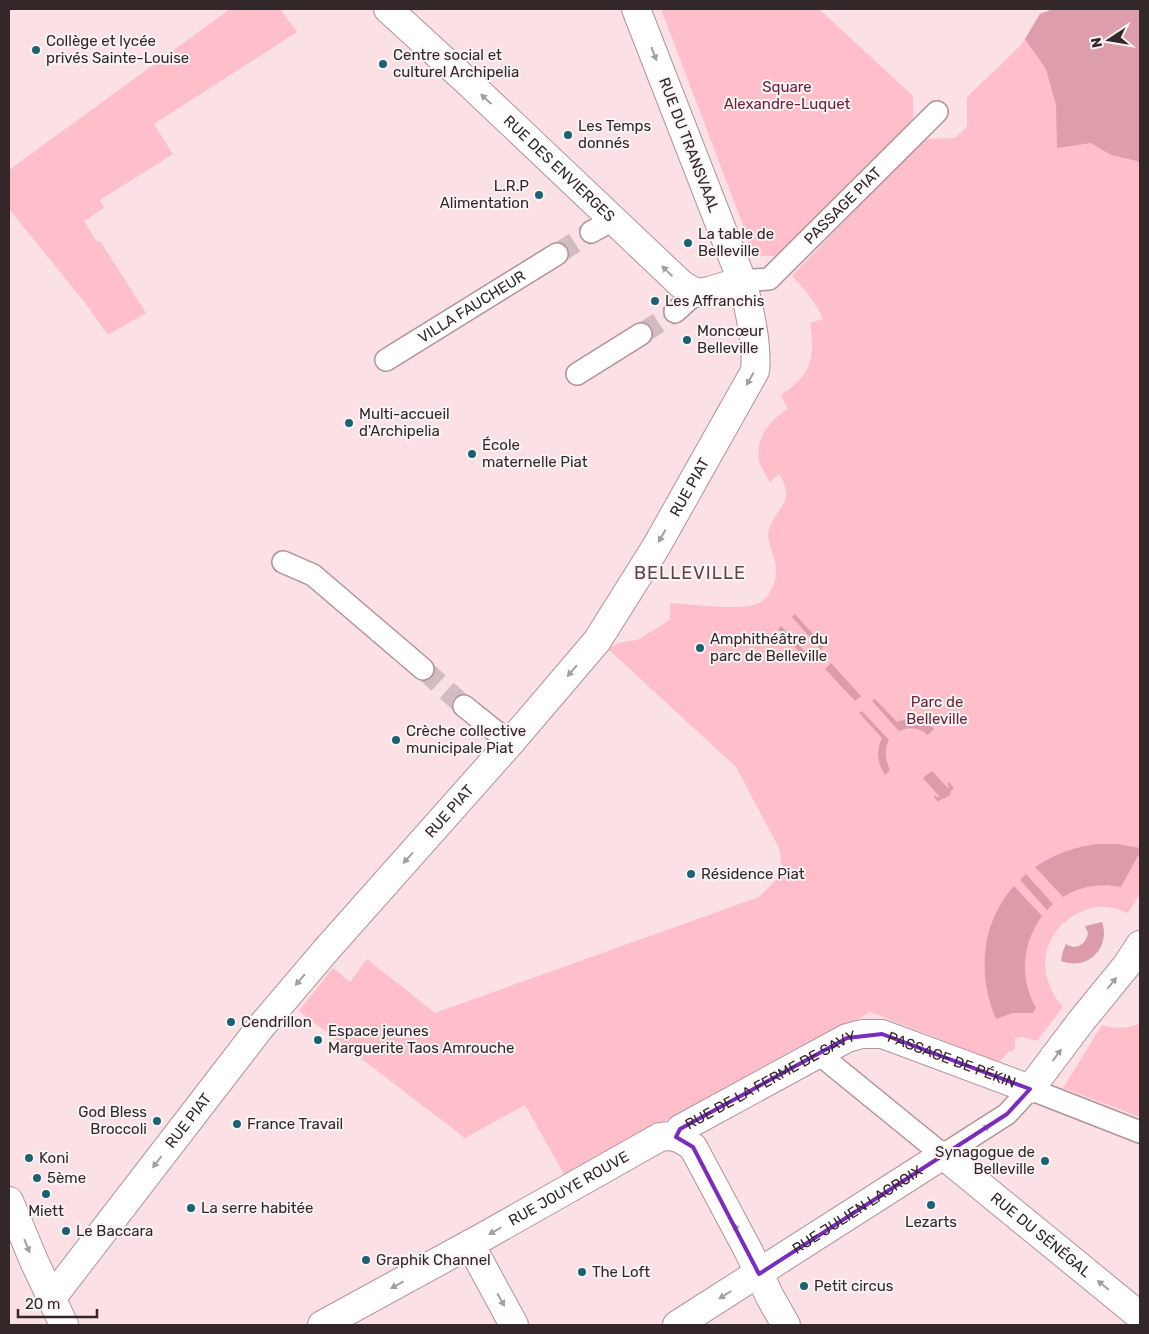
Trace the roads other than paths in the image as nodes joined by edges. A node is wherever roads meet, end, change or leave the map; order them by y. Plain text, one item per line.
1 (388, 9) edge
2 (636, 9) edge
3 (937, 112) dead end
4 (557, 254) tunnel mouth
5 (742, 281) junction
6 (696, 293) junction
7 (675, 312) tunnel mouth
8 (641, 334) tunnel mouth
9 (386, 360) dead end
10 (577, 374) dead end
11 (284, 562) dead end
12 (423, 669) tunnel mouth
13 (464, 706) tunnel mouth
14 (510, 742) junction
15 (1140, 945) edge
16 (872, 1033) joint
17 (819, 1054) junction
18 (1030, 1089) junction
19 (1140, 1132) edge
20 (676, 1137) junction
21 (943, 1155) junction
22 (9, 1200) edge
23 (470, 1244) junction
24 (759, 1274) junction
25 (1140, 1316) edge
26 (59, 1318) edge
27 (322, 1325) edge
28 (514, 1325) edge
29 (677, 1325) edge
30 (786, 1325) edge

6 -> 1 street, RUE DES ENVIERGES
2 -> 5 street, RUE DU TRANSVAAL
3 - 5 street, PASSAGE PIAT
4 - 9 street, VILLA FAUCHEUR
5 - 6 street
5 -> 14 street, RUE PIAT
6 - 7 street
8 - 10 street
11 - 12 street
13 - 14 street
14 -> 26 street, RUE PIAT
18 -> 15 street, RUE JULIEN LACROIX
16 - 17 street, RUE DE LA FERME DE SAVY
16 - 18 street, PASSAGE DE PÉKIN
17 - 20 street, RUE DE LA FERME DE SAVY
17 - 21 street
18 - 19 street
21 -> 18 street, RUE JULIEN LACROIX
20 -> 23 street, RUE JOUYE ROUVE
24 -> 20 street
21 - 24 street, RUE JULIEN LACROIX
25 -> 21 street, RUE DU SÉNÉGAL
22 -> 26 street
23 -> 27 street, RUE JOUYE ROUVE
23 -> 28 street
24 -> 29 street, RUE JULIEN LACROIX
24 - 30 street

